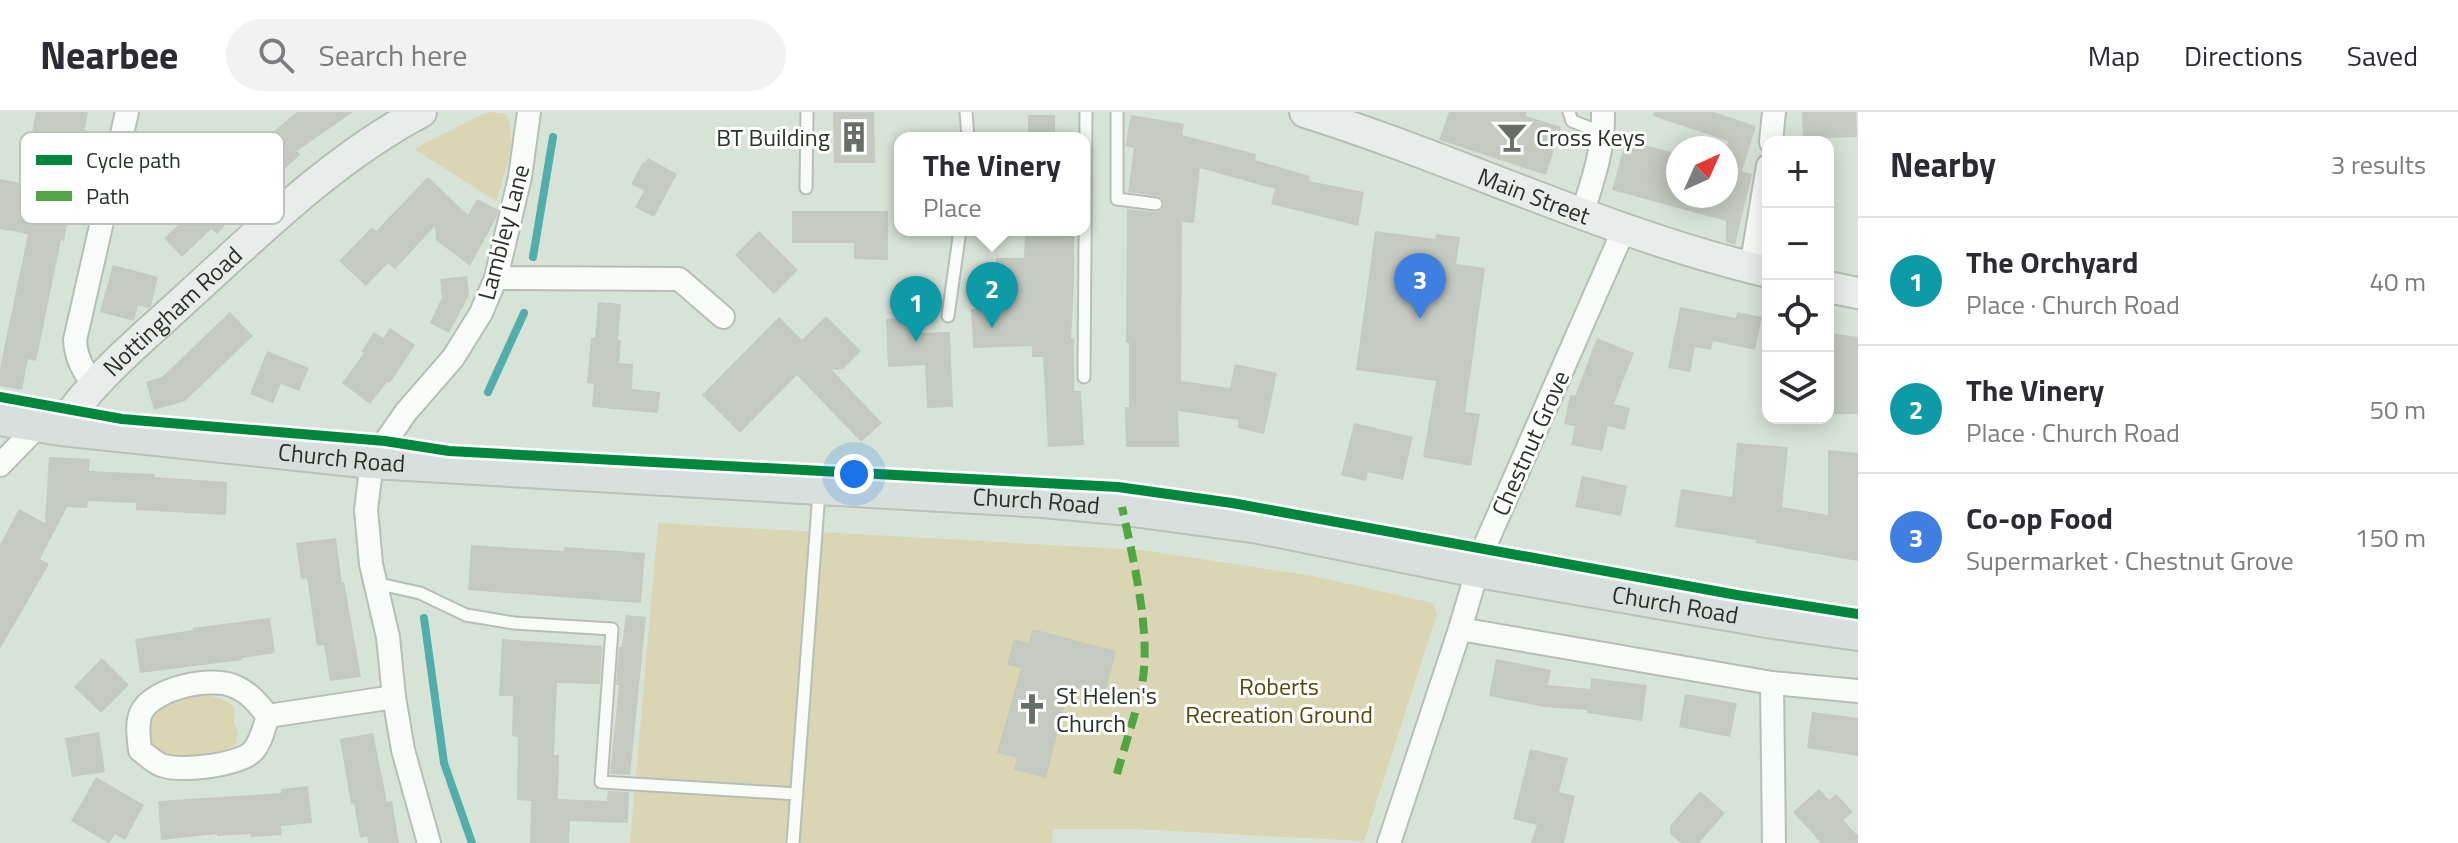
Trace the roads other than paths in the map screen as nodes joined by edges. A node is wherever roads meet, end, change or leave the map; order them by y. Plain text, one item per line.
1 (127, 112) edge
2 (421, 112) edge
3 (529, 112) edge
4 (807, 112) edge
5 (966, 112) edge
6 (1086, 112) edge
7 (1117, 112) edge
8 (1305, 112) edge
9 (1569, 112) edge
10 (1774, 112) edge
11 (1603, 123) edge
12 (122, 132) edge
13 (968, 132) edge
14 (1086, 132) edge
15 (1772, 136) edge
16 (806, 188) dead end
17 (1156, 204) dead end
18 (1765, 208) edge
19 (284, 212) edge
20 (1582, 214) junction
21 (101, 224) edge
22 (270, 224) edge
23 (1624, 229) junction
24 (959, 236) edge
25 (1085, 236) edge
26 (1760, 270) edge
27 (496, 278) junction
28 (1834, 288) edge
29 (1858, 293) edge
30 (948, 316) dead end
31 (723, 317) dead end
32 (1084, 377) dead end
33 (94, 386) junction
34 (0, 418) edge
35 (50, 426) junction
36 (372, 461) junction
37 (0, 465) edge
38 (819, 487) junction
39 (1478, 570) junction
40 (375, 583) junction
41 (1460, 629) junction
42 (1858, 633) edge
43 (1772, 683) junction
44 (1858, 691) edge
45 (394, 697) junction
46 (268, 716) junction
47 (797, 794) junction
48 (429, 843) edge
49 (793, 843) edge
50 (1389, 843) edge
51 (1774, 843) edge

1 - 12 street
2 - 19 street, Nottingham Road
3 - 27 street, Lambley Lane
4 - 16 lane
5 - 13 lane
6 - 14 lane
7 - 17 lane
8 - 20 street, Main Street
9 - 11 lane
10 - 15 street
11 - 20 street
18 - 26 street
20 - 23 street, Main Street
21 - 33 street
22 - 33 street, Nottingham Road
23 - 26 street, Main Street
23 - 39 street, Chestnut Grove
24 - 30 lane
25 - 32 lane
27 - 31 street
27 - 36 street, Lambley Lane
28 - 29 street
33 - 35 street, Nottingham Road
34 - 35 main road
35 - 36 main road, Church Road
35 - 37 street
36 - 38 main road, Church Road
36 - 40 street
38 - 39 main road, Church Road
38 - 47 lane
39 - 41 street, Chestnut Grove
39 - 42 main road, Church Road
40 - 45 street
40 - 47 lane
41 - 43 street
41 - 50 street, Chestnut Grove
43 - 44 street
43 - 51 street
45 - 46 street
45 - 48 street
46 - 46 street
47 - 49 lane

